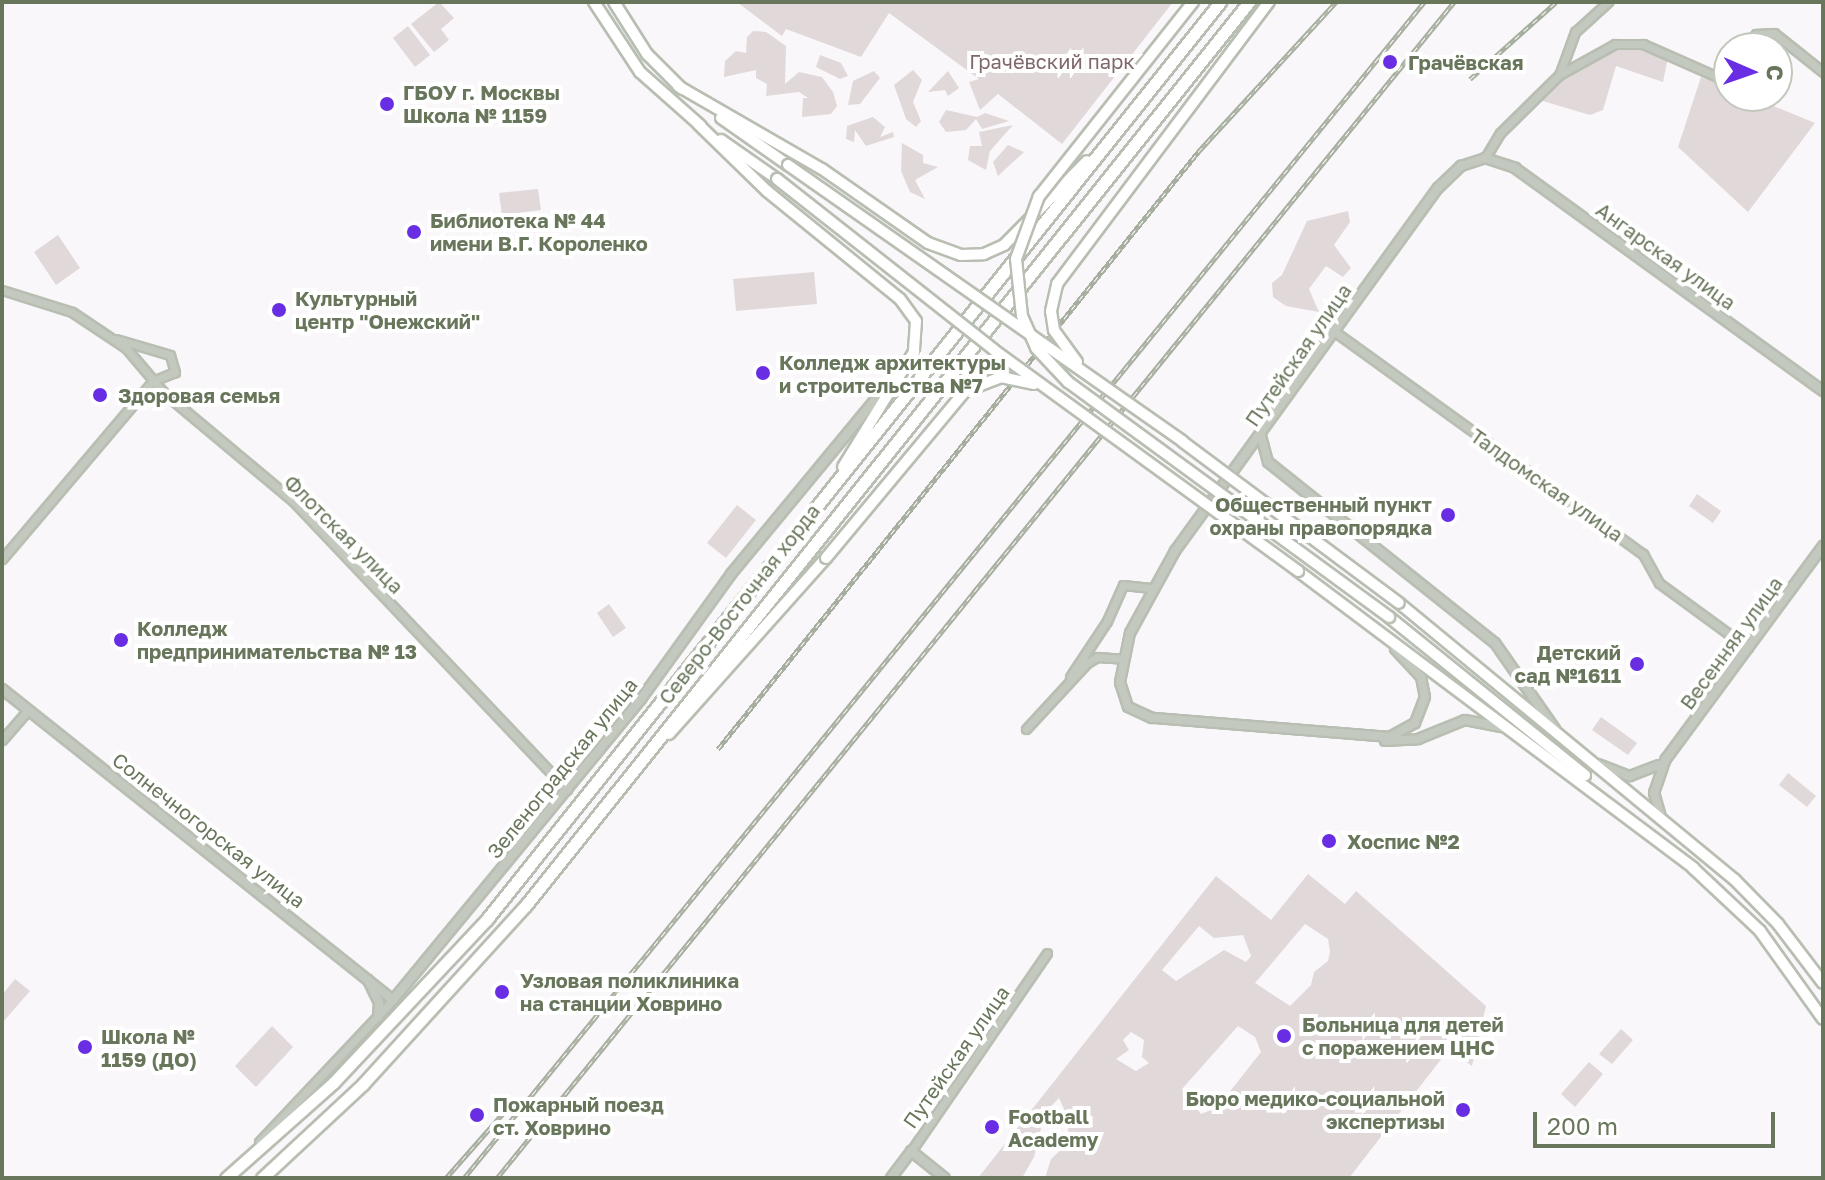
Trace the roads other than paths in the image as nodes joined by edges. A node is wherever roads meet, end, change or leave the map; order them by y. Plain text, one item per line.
1 (594, 2) edge
2 (613, 2) edge
3 (1193, 2) edge
4 (1220, 2) edge
5 (1249, 2) edge
6 (1269, 2) edge
7 (1608, 2) edge
8 (600, 13) junction
9 (1793, 48) edge
10 (1823, 72) edge
11 (1559, 75) junction
12 (1713, 75) edge
13 (678, 86) junction
14 (1127, 118) junction
15 (698, 124) junction
16 (1485, 158) junction
17 (2, 290) edge
18 (1335, 332) junction
19 (112, 338) junction
20 (909, 361) junction
21 (153, 381) junction
22 (1102, 386) junction
23 (1823, 391) edge
24 (1074, 408) junction
25 (1261, 436) junction
26 (811, 512) junction
27 (1823, 546) edge
28 (2, 559) edge
29 (1151, 588) junction
30 (1378, 632) junction
31 (1748, 648) junction
32 (1123, 659) junction
33 (1070, 677) junction
34 (2, 689) edge
35 (28, 710) junction
36 (1026, 729) dead end
37 (1555, 729) junction
38 (1516, 732) junction
39 (1364, 738) junction
40 (2, 740) edge
41 (646, 759) junction
42 (1666, 759) junction
43 (1597, 764) junction
44 (567, 790) junction
45 (1627, 814) junction
46 (1661, 818) junction
47 (1680, 833) junction
48 (1668, 848) junction
49 (1047, 953) dead end
50 (366, 976) junction
51 (1823, 983) edge
52 (1811, 999) junction
53 (393, 1000) junction
54 (1823, 1003) edge
55 (378, 1017) junction
56 (1823, 1019) edge
57 (911, 1151) junction
58 (219, 1178) edge
59 (226, 1178) edge
60 (262, 1178) edge
61 (891, 1178) edge
62 (945, 1178) edge

1 - 8 main road
2 - 8 street
2 - 13 main road
3 - 45 main road, bridge
4 - 14 main road, Северо-Восточная хорда
5 - 41 main road, Северо-Восточная хорда
6 - 22 main road, bridge
7 - 11 street
8 - 15 main road
9 - 10 street
11 - 12 street
11 - 16 street
13 - 14 main road
13 - 22 main road, bridge
14 - 26 main road, Северо-Восточная хорда
15 - 20 main road
15 - 24 main road, bridge
16 - 18 street, Путейская улица
16 - 23 street, Ангарская улица
17 - 19 street, Флотская улица
18 - 25 street, Путейская улица
18 - 31 street, Талдомская улица
19 - 21 street, Флотская улица
19 - 21 street, Флотская улица
20 - 26 main road
20 - 44 street, Зеленоградская улица
21 - 28 street
21 - 44 street, Флотская улица
22 - 37 main road, bridge
24 - 30 main road, bridge
24 - 41 main road, bridge
25 - 29 street, Путейская улица
25 - 37 street
26 - 59 main road, Северо-Восточная хорда
27 - 31 street, Весенняя улица
29 - 32 street, Путейская улица
29 - 33 street
30 - 38 main road
30 - 39 street
31 - 42 street, Весенняя улица
32 - 33 street
32 - 39 street
33 - 36 street
34 - 35 street, Солнечногорская улица
35 - 40 street
35 - 50 street, Солнечногорская улица
37 - 43 main road
38 - 39 street
38 - 45 main road
41 - 60 main road, Северо-Восточная хорда
42 - 43 street
42 - 46 street, Весенняя улица
43 - 46 main road
44 - 53 street, Зеленоградская улица
45 - 48 main road
46 - 47 main road
47 - 48 street
47 - 51 main road
48 - 52 main road
49 - 57 street, Путейская улица
50 - 53 street, Солнечногорская улица
50 - 55 street
52 - 54 street
52 - 56 main road
53 - 55 street, Зеленоградская улица
55 - 58 street, Зеленоградская улица
57 - 61 street, Путейская улица
57 - 62 street

